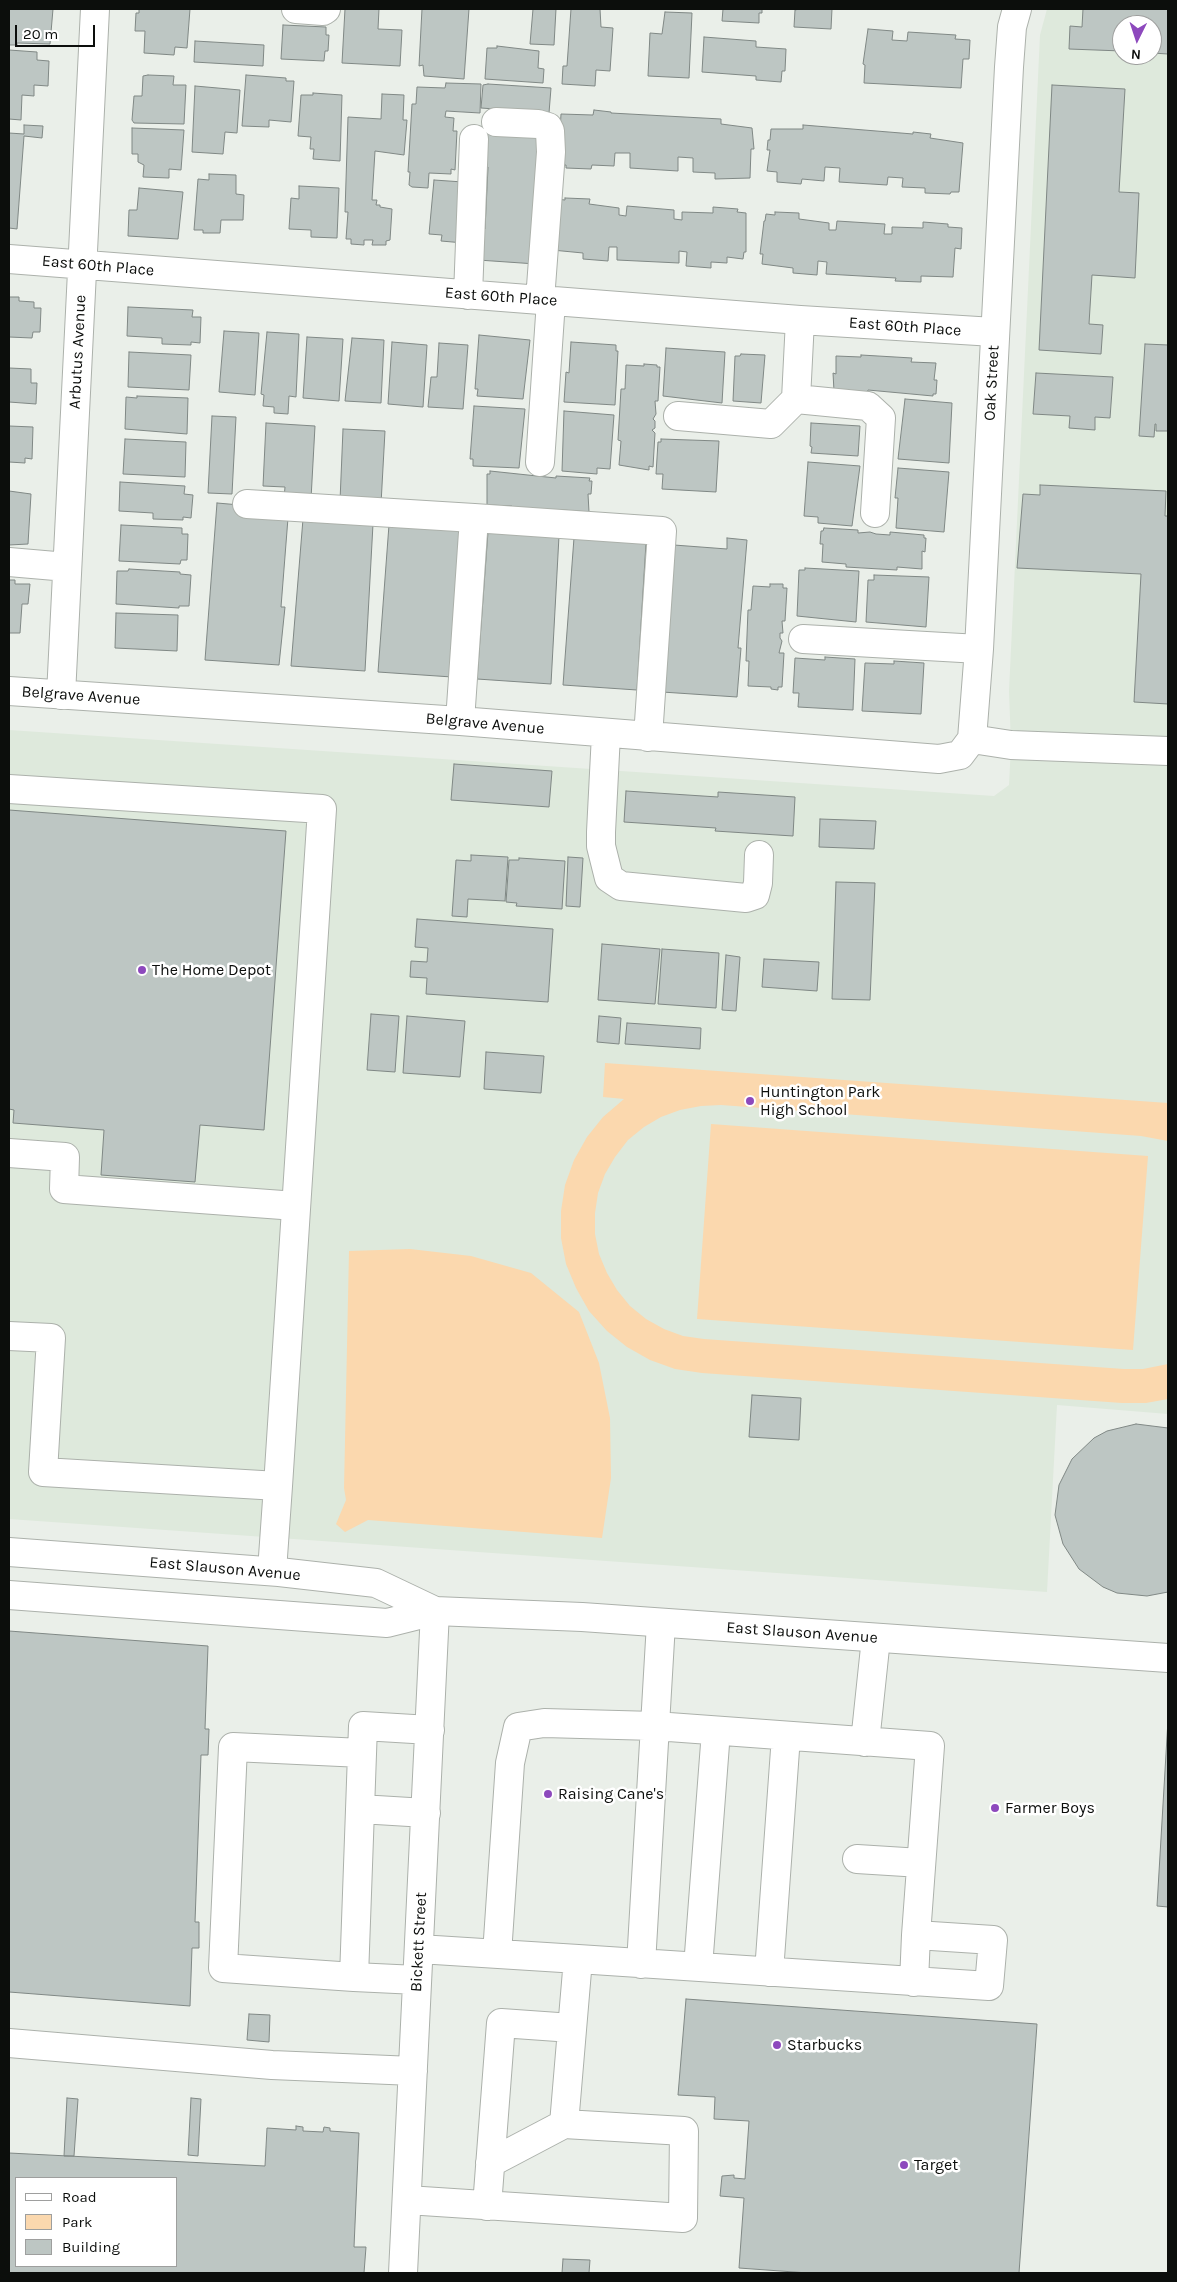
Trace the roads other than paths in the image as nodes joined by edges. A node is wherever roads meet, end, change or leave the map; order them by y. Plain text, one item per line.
1 (95, 9) edge
2 (296, 9) edge
3 (326, 9) edge
4 (1017, 9) edge
5 (496, 122) dead end
6 (474, 139) dead end
7 (9, 259) edge
8 (82, 265) junction
9 (468, 295) junction
10 (545, 301) junction
11 (800, 320) junction
12 (994, 332) junction
13 (796, 399) junction
14 (678, 416) dead end
15 (540, 462) dead end
16 (247, 504) dead end
17 (875, 513) dead end
18 (474, 518) junction
19 (9, 562) edge
20 (67, 567) junction
21 (803, 639) dead end
22 (979, 649) junction
23 (9, 691) edge
24 (61, 695) junction
25 (460, 721) junction
26 (606, 734) junction
27 (648, 737) junction
28 (966, 747) junction
29 (1168, 751) edge
30 (9, 789) edge
31 (759, 855) dead end
32 (9, 1153) edge
33 (296, 1206) junction
34 (9, 1336) edge
35 (278, 1486) junction
36 (9, 1552) edge
37 (272, 1571) junction
38 (9, 1595) edge
39 (436, 1610) junction
40 (661, 1623) junction
41 (876, 1638) junction
42 (1168, 1658) edge
43 (655, 1726) junction
44 (430, 1730) junction
45 (716, 1731) junction
46 (786, 1736) junction
47 (865, 1742) junction
48 (362, 1753) junction
49 (360, 1809) junction
50 (426, 1813) junction
51 (857, 1859) dead end
52 (922, 1863) junction
53 (916, 1935) junction
54 (419, 1949) junction
55 (497, 1954) junction
56 (578, 1959) junction
57 (641, 1964) junction
58 (698, 1967) junction
59 (770, 1972) junction
60 (354, 1977) junction
61 (417, 1980) junction
62 (914, 1982) junction
63 (572, 2028) junction
64 (9, 2042) edge
65 (413, 2071) junction
66 (564, 2124) junction
67 (490, 2163) junction
68 (407, 2200) junction
69 (487, 2206) junction
70 (403, 2273) edge

1 - 8 street, Arbutus Avenue
2 - 3 street
4 - 12 street, Oak Street
5 - 10 street
6 - 9 street
7 - 8 street, East 60th Place
8 - 9 street, East 60th Place
8 - 20 street, Arbutus Avenue
9 - 10 street, East 60th Place
10 - 11 street, East 60th Place
10 - 15 street
11 - 12 street, East 60th Place
11 - 13 street
12 - 22 street, Oak Street
13 - 14 street
13 - 17 street
16 - 18 street
18 - 25 street
18 - 27 street
19 - 20 street
20 - 24 street, Arbutus Avenue
21 - 22 street
22 - 28 street, Oak Street
23 - 24 street, Belgrave Avenue
24 - 25 street, Belgrave Avenue
25 - 26 street, Belgrave Avenue
26 - 27 street, Belgrave Avenue
26 - 31 street
27 - 28 street, Belgrave Avenue
28 - 29 street, Belgrave Avenue
30 - 33 street
32 - 33 street
33 - 35 street
34 - 35 street
35 - 37 street
36 - 37 street, East Slauson Avenue
37 - 39 street, East Slauson Avenue
38 - 39 street, East Slauson Avenue
39 - 40 street, East Slauson Avenue
39 - 44 street, Bickett Street
40 - 41 street, East Slauson Avenue
40 - 43 street
41 - 42 street, East Slauson Avenue
41 - 47 street
43 - 45 street
43 - 55 street
43 - 57 street
44 - 48 street
44 - 50 street, Bickett Street
45 - 46 street
45 - 58 street
46 - 47 street
46 - 59 street
47 - 52 street
48 - 49 street
48 - 60 street
49 - 50 street
49 - 60 street
50 - 54 street, Bickett Street
51 - 52 street
52 - 53 street
53 - 62 street
53 - 62 street
54 - 55 street
54 - 61 street, Bickett Street
55 - 56 street
56 - 57 street
56 - 63 street
57 - 58 street
58 - 59 street
59 - 62 street
60 - 61 street
61 - 65 street, Bickett Street
63 - 66 street
63 - 67 street
64 - 65 street
65 - 68 street, Bickett Street
66 - 67 street
66 - 69 street
67 - 69 street
68 - 69 street
68 - 70 street, Bickett Street

